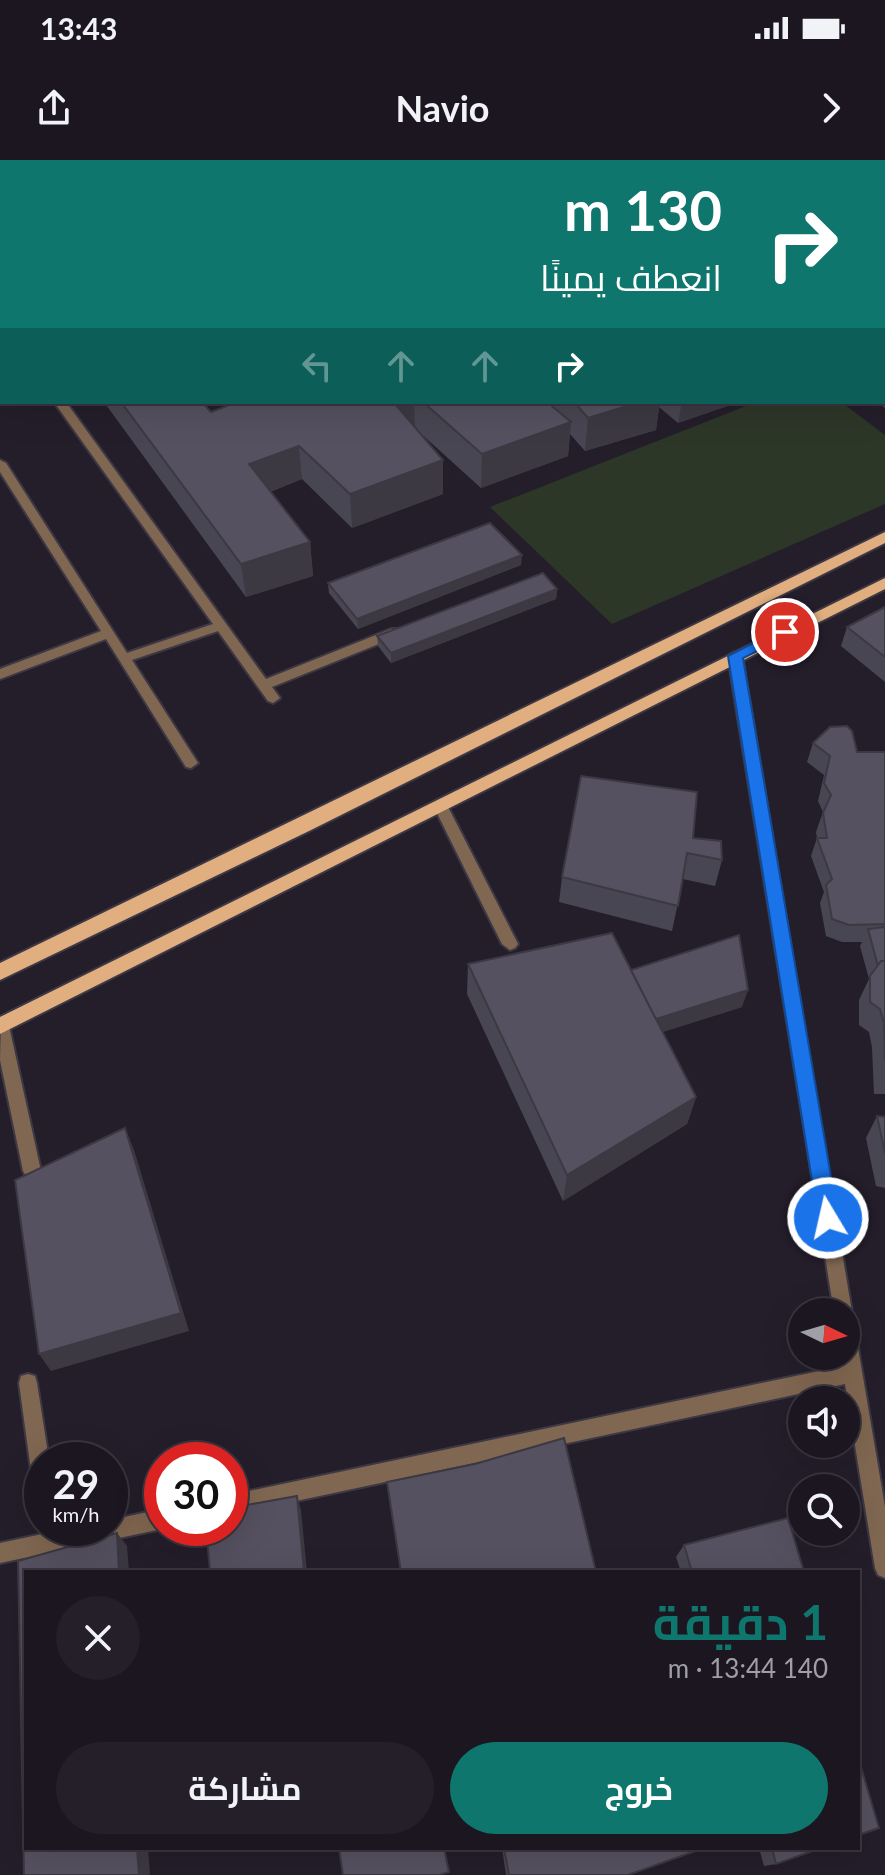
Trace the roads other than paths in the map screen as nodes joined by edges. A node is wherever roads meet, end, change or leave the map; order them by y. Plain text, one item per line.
1 (61, 404) edge
2 (0, 463) edge
3 (885, 537) edge
4 (885, 583) edge
5 (221, 626) junction
6 (405, 628) edge
7 (109, 633) junction
8 (735, 656) junction
9 (125, 658) junction
10 (0, 674) edge
11 (264, 685) junction
12 (273, 698) dead end
13 (191, 763) dead end
14 (440, 805) junction
15 (510, 944) dead end
16 (0, 972) edge
17 (0, 1026) edge
18 (32, 1171) edge
19 (841, 1298) edge
20 (853, 1370) edge
21 (853, 1373) junction
22 (28, 1383) dead end
23 (37, 1442) edge
24 (878, 1478) edge
25 (248, 1501) edge
26 (24, 1544) edge
27 (0, 1553) edge
28 (885, 1568) edge

1 - 5 street
2 - 7 street
3 - 16 main road
4 - 8 main road
5 - 9 street
5 - 11 street
6 - 11 street
7 - 9 street
7 - 10 street
8 - 14 main road
8 - 19 street
9 - 13 street
11 - 12 street
14 - 15 street
14 - 17 main road
17 - 18 street
20 - 21 street
21 - 24 street
21 - 25 street
22 - 23 street
24 - 28 street
26 - 27 street

